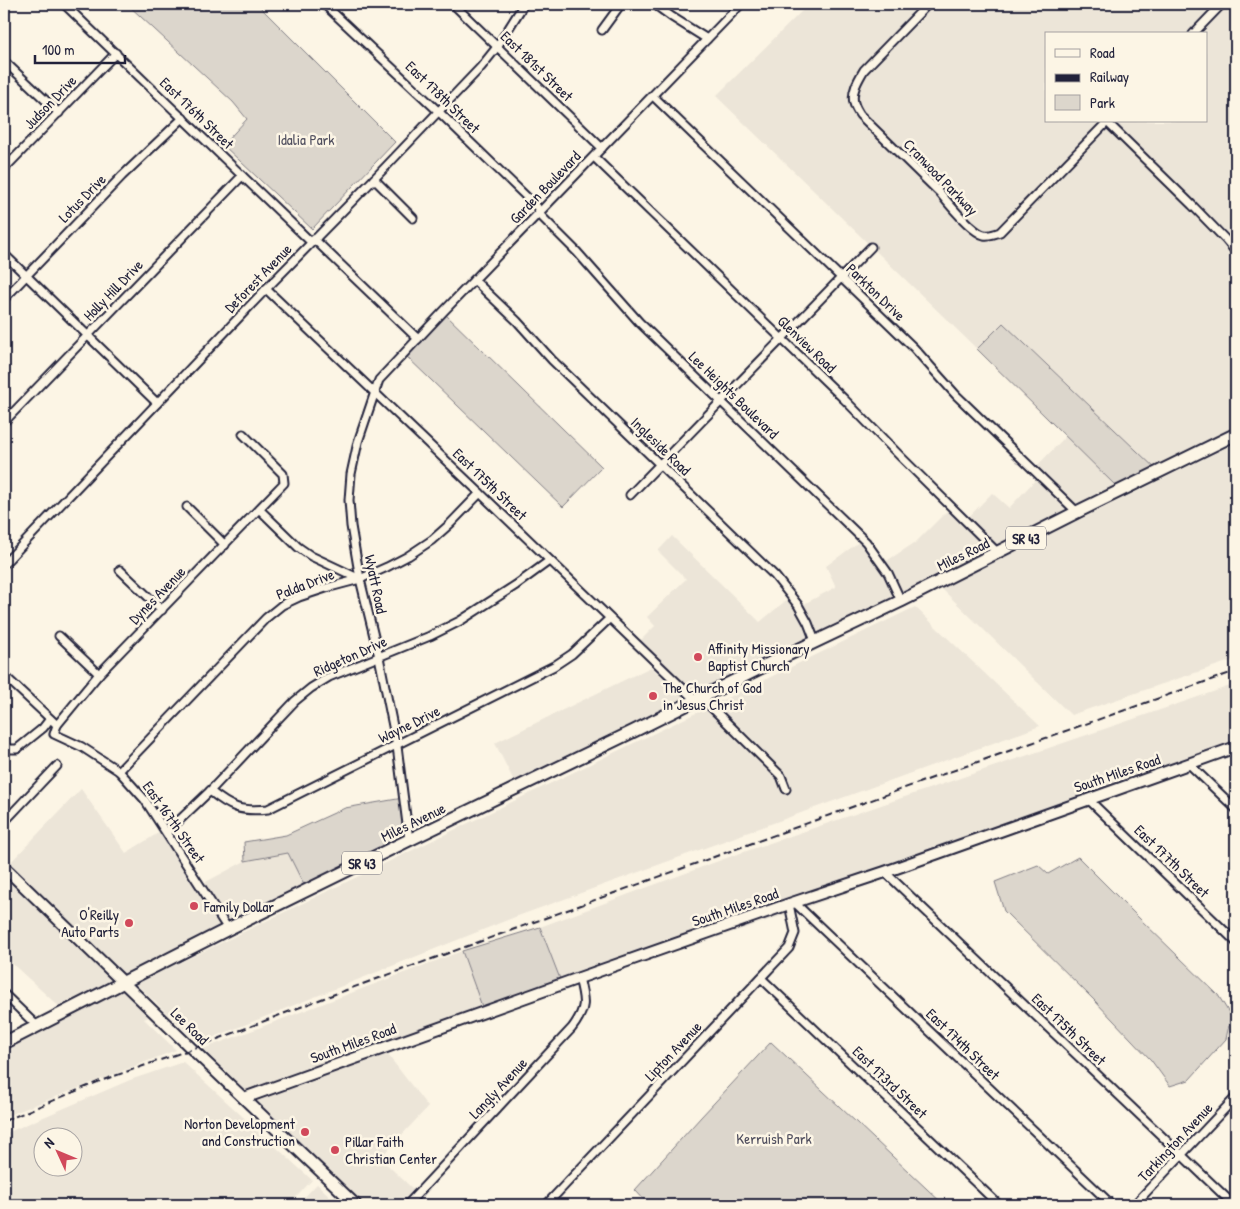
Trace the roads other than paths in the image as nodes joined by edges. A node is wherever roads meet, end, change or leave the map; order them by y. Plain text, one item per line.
1 (64, 4) edge
2 (324, 4) edge
3 (453, 4) edge
4 (524, 4) edge
5 (621, 4) edge
6 (654, 4) edge
7 (741, 4) edge
8 (928, 4) edge
9 (1222, 4) edge
10 (602, 30) dead end
11 (1195, 32) edge
12 (707, 39) junction
13 (497, 47) junction
14 (116, 54) junction
15 (4, 61) edge
16 (653, 96) junction
17 (438, 111) junction
18 (59, 113) junction
19 (183, 118) junction
20 (1108, 122) edge
21 (602, 148) junction
22 (594, 157) junction
23 (4, 169) edge
24 (242, 176) junction
25 (374, 180) junction
26 (539, 213) junction
27 (413, 218) dead end
28 (313, 241) junction
29 (871, 247) dead end
30 (1236, 252) edge
31 (4, 254) edge
32 (26, 276) junction
33 (841, 278) junction
34 (474, 280) junction
35 (266, 289) junction
36 (4, 299) edge
37 (88, 335) junction
38 (418, 339) junction
39 (782, 339) junction
40 (375, 394) junction
41 (721, 402) junction
42 (157, 403) junction
43 (4, 422) edge
44 (243, 434) dead end
45 (1236, 434) edge
46 (660, 465) junction
47 (480, 493) junction
48 (630, 495) dead end
49 (187, 508) dead end
50 (259, 509) junction
51 (1077, 512) junction
52 (225, 544) junction
53 (998, 553) junction
54 (550, 561) junction
55 (4, 564) edge
56 (120, 570) dead end
57 (360, 579) junction
58 (901, 601) junction
59 (162, 610) junction
60 (609, 618) junction
61 (59, 636) dead end
62 (816, 641) junction
63 (379, 657) junction
64 (782, 657) joint
65 (99, 674) junction
66 (4, 679) edge
67 (698, 699) junction
68 (50, 719) junction
69 (57, 725) junction
70 (54, 734) joint
71 (4, 745) edge
72 (397, 746) junction
73 (1236, 747) edge
74 (1189, 764) junction
75 (57, 766) dead end
76 (119, 770) junction
77 (786, 790) dead end
78 (210, 791) junction
79 (1088, 799) junction
80 (1236, 809) edge
81 (4, 822) edge
82 (167, 832) junction
83 (409, 840) junction
84 (4, 867) edge
85 (885, 872) junction
86 (792, 904) junction
87 (228, 929) junction
88 (1236, 942) edge
89 (579, 978) junction
90 (761, 978) junction
91 (124, 982) junction
92 (4, 994) edge
93 (37, 1026) junction
94 (4, 1043) edge
95 (1236, 1097) edge
96 (244, 1098) junction
97 (1181, 1155) junction
98 (356, 1205) edge
99 (407, 1205) edge
100 (546, 1205) edge
101 (999, 1205) edge
102 (1112, 1205) edge
103 (1134, 1205) edge
104 (1234, 1205) edge

1 - 14 street, East 176th Street
2 - 17 street, East 178th Street
3 - 13 street, East 181st Street
4 - 13 street, Deforest Avenue
5 - 10 street
6 - 12 street
7 - 12 street, Garden Boulevard
8 - 20 street, Cranwood Parkway
9 - 11 street
12 - 16 street, Garden Boulevard
13 - 17 street, Deforest Avenue
13 - 21 street, East 181st Street
14 - 18 street, Judson Drive
14 - 19 street, East 176th Street
15 - 18 street
16 - 21 street, Garden Boulevard
16 - 33 street, Parkton Drive
17 - 25 street, Deforest Avenue
17 - 26 street, East 178th Street
18 - 23 street, Judson Drive
19 - 24 street, East 176th Street
19 - 32 street, Lotus Drive
20 - 30 street, Cranwood Parkway
21 - 22 street, Garden Boulevard
22 - 26 street, Garden Boulevard
22 - 39 street, Glenview Road
24 - 28 street, East 176th Street
24 - 37 street, Holly Hill Drive
25 - 27 street
25 - 28 street, Deforest Avenue
26 - 34 street, Garden Boulevard
26 - 41 street, Lee Heights Boulevard
28 - 35 street, Deforest Avenue
28 - 38 street, East 176th Street
29 - 33 street
31 - 32 street
32 - 36 street, Lotus Drive
32 - 37 street
33 - 39 street
33 - 51 street, Parkton Drive
34 - 38 street, Garden Boulevard
34 - 46 street, Ingleside Road
35 - 40 street, East 175th Street
35 - 42 street, Deforest Avenue
37 - 42 street
37 - 43 street, Holly Hill Drive
38 - 40 street, Garden Boulevard
39 - 41 street
39 - 53 street, Glenview Road
40 - 47 street, East 175th Street
40 - 57 street, Wyatt Road
41 - 46 street
41 - 58 street, Lee Heights Boulevard
42 - 55 street, Deforest Avenue
44 - 50 street, Dynes Avenue
45 - 51 main road, Miles Road / SR 43
46 - 48 street
46 - 62 street, Ingleside Road
47 - 54 street, East 175th Street
47 - 57 street, Palda Drive
49 - 52 street
50 - 52 street, Dynes Avenue
50 - 57 street
51 - 53 main road, Miles Road / SR 43
52 - 59 street, Dynes Avenue
53 - 58 main road, Miles Road / SR 43
54 - 60 street, East 175th Street
54 - 63 street, Ridgeton Drive
56 - 59 street
57 - 63 street, Wyatt Road
57 - 76 street, Palda Drive
58 - 62 main road, Miles Road / SR 43
59 - 65 street, Dynes Avenue
60 - 67 street, East 175th Street
60 - 72 street, Wayne Drive
61 - 65 street
62 - 64 main road, Miles Road / SR 43
63 - 72 street, Wyatt Road
63 - 78 street, Ridgeton Drive
64 - 67 main road, Miles Avenue / SR 43
65 - 69 street, Dynes Avenue
66 - 68 street
67 - 77 street, East 175th Street
67 - 83 main road, Miles Avenue / SR 43
68 - 69 street
68 - 71 street
69 - 70 street, Dynes Avenue
70 - 76 street, East 167th Street
72 - 78 street, Wayne Drive
72 - 83 street, Wyatt Road
73 - 74 street, South Miles Road
74 - 79 street, South Miles Road
74 - 80 street
75 - 81 street
76 - 82 street, East 167th Street
78 - 82 street, Ridgeton Drive
79 - 85 street, South Miles Road
79 - 88 street, East 177th Street
82 - 87 street, East 167th Street
83 - 87 main road, Miles Avenue / SR 43
84 - 91 street, Lee Road
85 - 86 street, South Miles Road
85 - 97 street, East 175th Street
86 - 89 street, South Miles Road
86 - 90 street, Lipton Avenue
86 - 102 street, East 174th Street
87 - 91 main road, Miles Avenue / SR 43
89 - 96 street, South Miles Road
89 - 99 street, Langly Avenue
90 - 100 street, Lipton Avenue
90 - 101 street, East 173rd Street
91 - 93 main road, Miles Avenue / SR 43
91 - 96 street, Lee Road
92 - 93 street
93 - 94 main road, Miles Avenue / SR 43
95 - 97 street, Tarkington Avenue
96 - 98 street, Lee Road
97 - 103 street, Tarkington Avenue
97 - 104 street, East 175th Street

